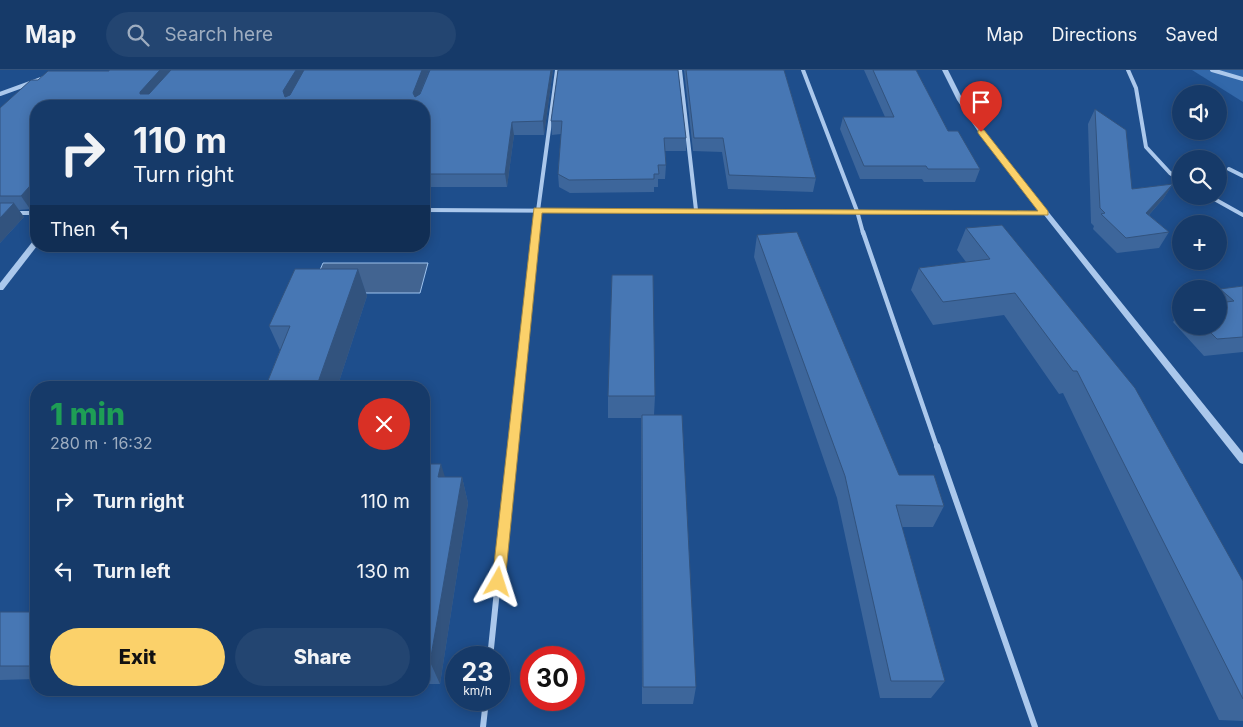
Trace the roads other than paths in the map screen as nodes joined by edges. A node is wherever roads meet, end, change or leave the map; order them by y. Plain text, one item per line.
1 (557, 70) edge
2 (680, 70) edge
3 (802, 70) edge
4 (945, 70) edge
5 (1128, 70) edge
6 (1212, 70) edge
7 (48, 76) edge
8 (1243, 79) edge
9 (40, 80) junction
10 (26, 92) edge
11 (0, 94) edge
12 (1229, 169) dead end
13 (1172, 174) edge
14 (1243, 176) edge
15 (1225, 205) edge
16 (430, 210) edge
17 (537, 210) junction
18 (696, 210) junction
19 (857, 211) junction
20 (9, 213) edge
21 (30, 213) edge
22 (1045, 213) junction
23 (1243, 215) edge
24 (30, 251) edge
25 (0, 288) edge
26 (1243, 460) edge
27 (491, 646) edge
28 (485, 711) edge
29 (483, 727) edge
30 (1035, 727) edge

1 - 17 street
2 - 18 street
3 - 19 street
4 - 22 street
5 - 13 street
6 - 8 street
7 - 9 street
9 - 10 street
9 - 11 street
12 - 14 street
15 - 23 street
16 - 17 street
17 - 18 street
17 - 27 street
18 - 19 street
19 - 22 street
19 - 30 street
20 - 21 street
22 - 26 street
24 - 25 street
28 - 29 street

